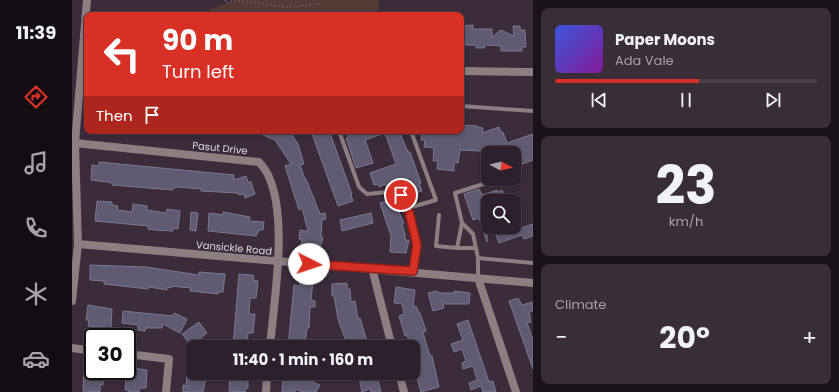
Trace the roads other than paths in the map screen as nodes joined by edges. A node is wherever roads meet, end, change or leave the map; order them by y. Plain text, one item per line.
1 (87, 0) edge
2 (86, 12) edge
3 (84, 36) edge
4 (464, 71) edge
5 (533, 72) edge
6 (464, 106) edge
7 (533, 111) edge
8 (340, 134) edge
9 (413, 134) edge
10 (75, 144) junction
11 (481, 185) edge
12 (408, 208) junction
13 (439, 215) dead end
14 (462, 223) junction
15 (78, 244) junction
16 (457, 248) junction
17 (476, 248) junction
18 (478, 258) junction
19 (278, 262) junction
20 (533, 263) edge
21 (372, 268) junction
22 (413, 271) junction
23 (478, 278) junction
24 (533, 283) edge
25 (72, 301) edge
26 (271, 340) edge
27 (390, 340) edge
28 (72, 348) edge
29 (84, 350) edge
30 (136, 355) edge
31 (267, 380) edge
32 (401, 380) edge
33 (166, 392) edge
34 (266, 392) edge
35 (404, 392) edge
36 (516, 392) edge

1 - 2 street
3 - 10 street
4 - 5 street
6 - 7 lane
8 - 12 lane
9 - 12 lane
10 - 15 street
10 - 19 street, Pasut Drive
11 - 14 lane
12 - 22 lane
13 - 16 lane
14 - 16 lane
14 - 17 lane
15 - 19 street, Vansickle Road
15 - 25 street
16 - 17 lane
17 - 18 lane
18 - 20 lane
18 - 23 lane
19 - 21 street, Vansickle Road
19 - 26 street, Pasut Drive
21 - 22 street, Vansickle Road
21 - 27 street
22 - 23 street, Vansickle Road
23 - 24 street, Vansickle Road
23 - 36 street
28 - 29 street
30 - 33 street
31 - 34 street
32 - 35 street

